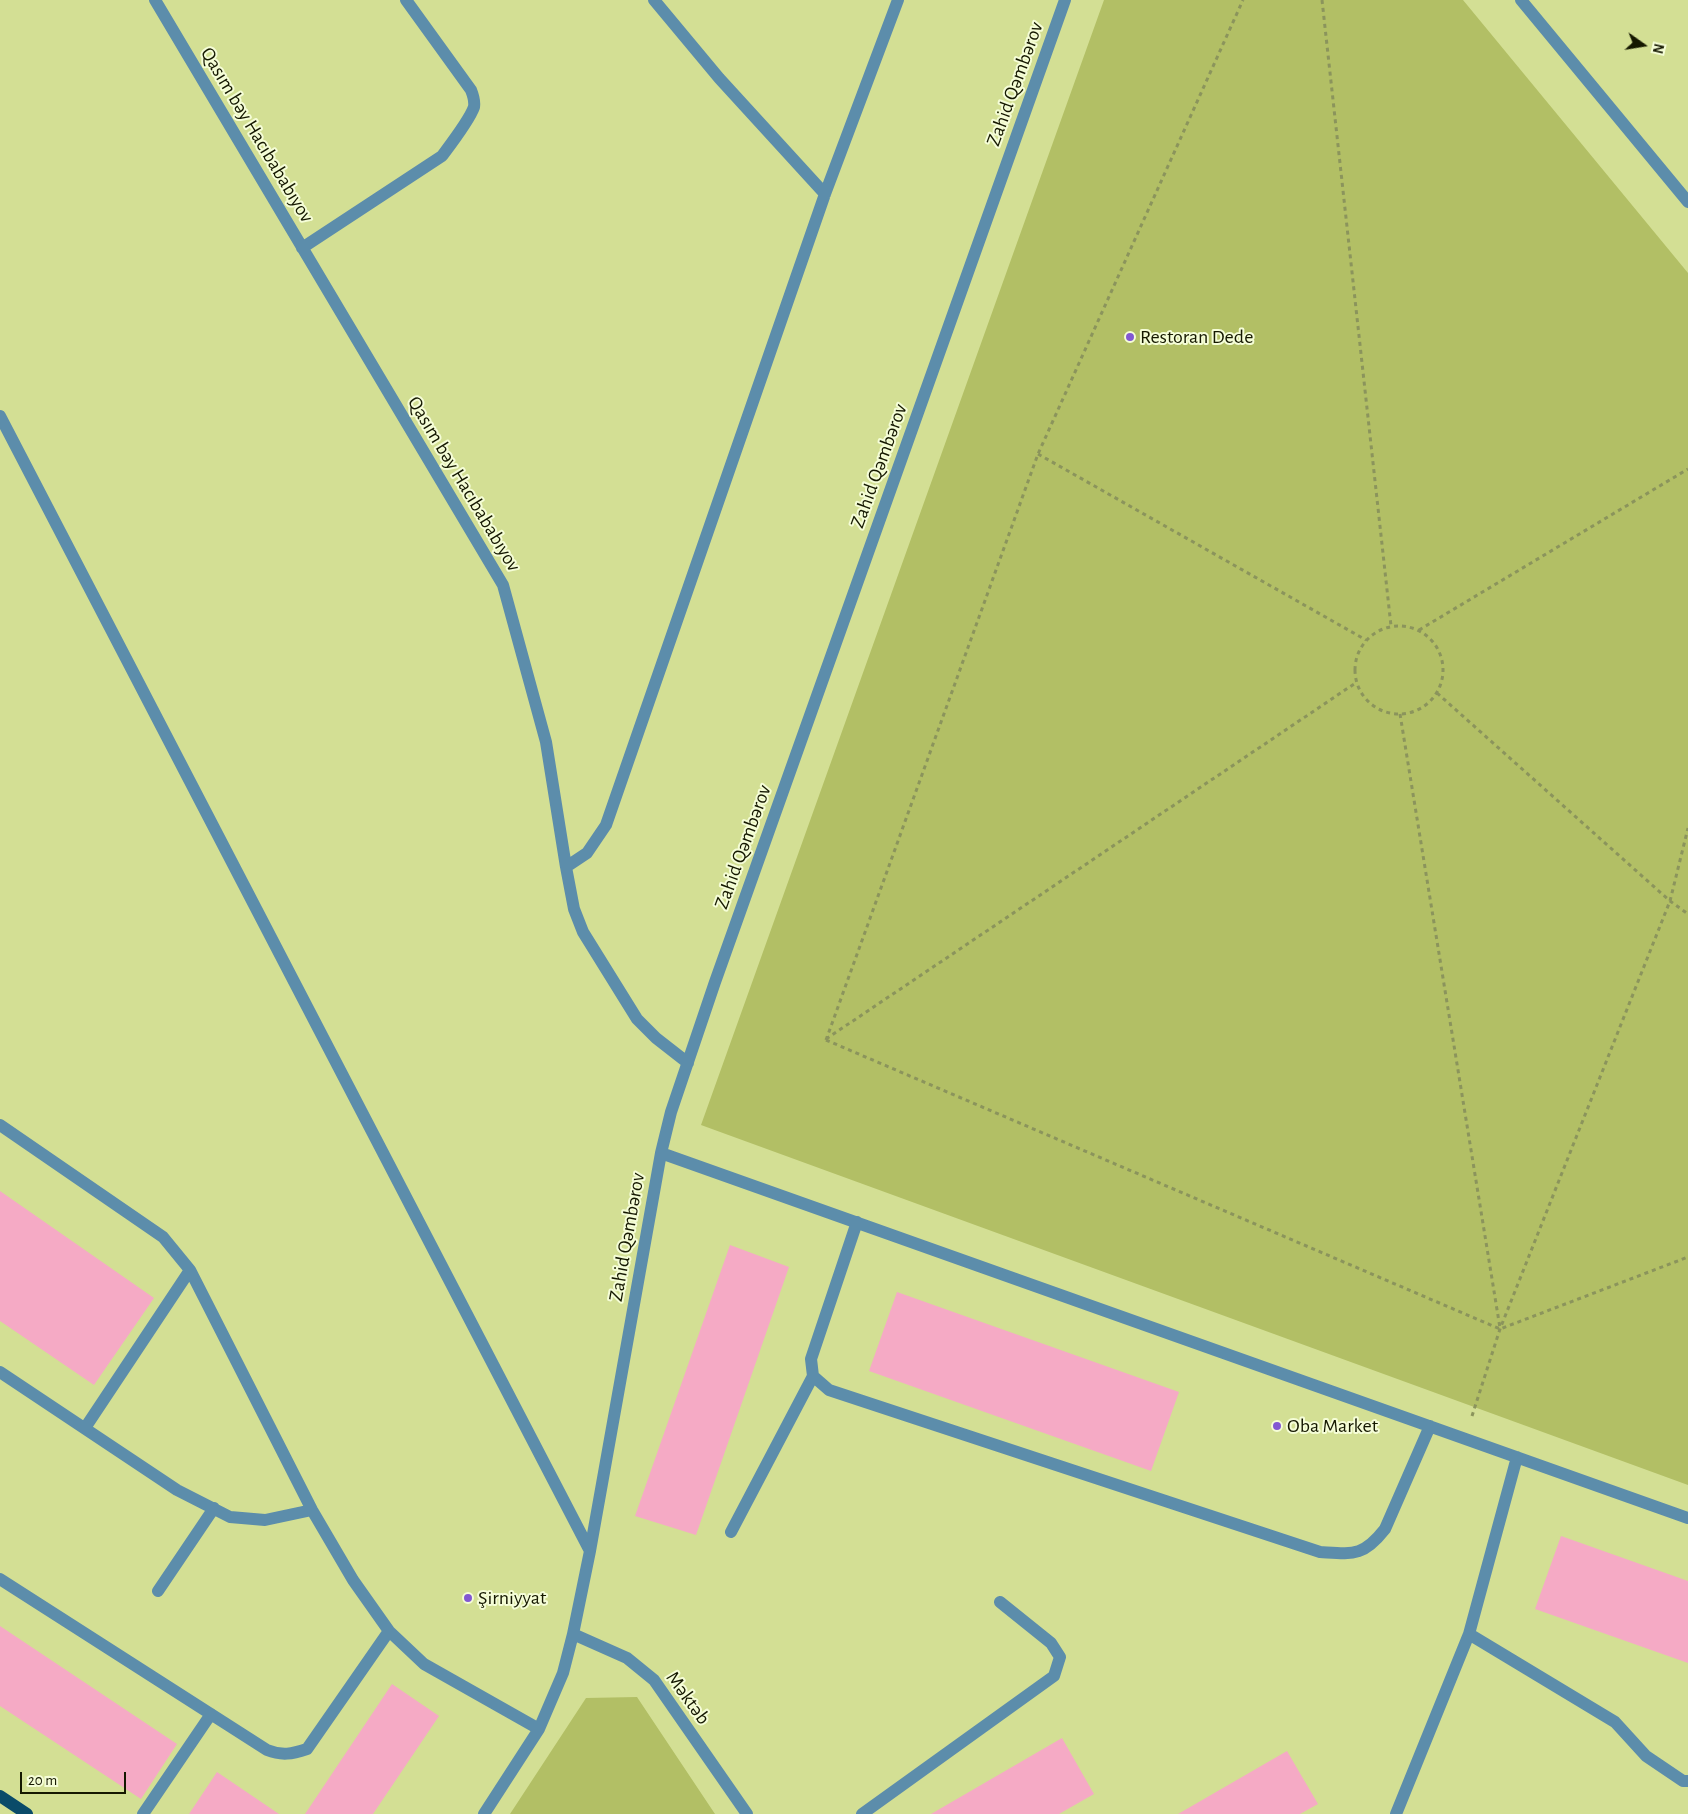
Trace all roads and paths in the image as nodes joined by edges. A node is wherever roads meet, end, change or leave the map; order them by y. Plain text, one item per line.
1 (154, 0) edge
2 (406, 0) edge
3 (654, 0) edge
4 (898, 0) edge
5 (1065, 0) edge
6 (1243, 0) edge
7 (1322, 0) edge
8 (1521, 0) edge
9 (825, 194) junction
10 (1688, 202) edge
11 (302, 248) junction
12 (0, 416) edge
13 (1038, 454) junction
14 (1688, 469) edge
15 (1391, 626) junction
16 (1419, 630) junction
17 (1366, 640) junction
18 (1357, 682) junction
19 (1437, 693) junction
20 (1400, 714) junction
21 (1688, 828) edge
22 (566, 867) junction
23 (1670, 901) junction
24 (1688, 914) edge
25 (826, 1040) junction
26 (688, 1063) junction
27 (0, 1125) edge
28 (661, 1153) junction
29 (857, 1222) junction
30 (1688, 1257) edge
31 (190, 1270) junction
32 (1500, 1329) junction
33 (0, 1372) edge
34 (813, 1376) junction
35 (1430, 1426) junction
36 (85, 1428) junction
37 (1465, 1439) junction
38 (1517, 1457) junction
39 (214, 1508) junction
40 (312, 1510) junction
41 (1688, 1518) edge
42 (731, 1532) dead end
43 (590, 1551) junction
44 (0, 1579) edge
45 (158, 1591) dead end
46 (1000, 1602) dead end
47 (389, 1632) junction
48 (573, 1634) junction
49 (1469, 1634) junction
50 (211, 1714) junction
51 (539, 1729) junction
52 (1688, 1781) edge
53 (0, 1796) edge
54 (27, 1814) edge
55 (143, 1814) edge
56 (484, 1814) edge
57 (747, 1814) edge
58 (862, 1814) edge
59 (1396, 1814) edge

1 - 11 street, Qasım bəy Hacıbababıyov
2 - 11 street
3 - 9 street
4 - 9 street
5 - 26 street, Zahid Qəmbərov
6 - 13 path
7 - 15 path
8 - 10 street
9 - 22 street
11 - 22 street, Qasım bəy Hacıbababıyov
12 - 43 street
13 - 17 path
13 - 25 path
14 - 16 path
15 - 16 path
15 - 17 path
16 - 19 path
17 - 18 path
18 - 20 path
18 - 25 path
19 - 20 path
19 - 23 path
20 - 32 path
21 - 23 path
22 - 26 street, Qasım bəy Hacıbababıyov
23 - 24 path
23 - 32 path
25 - 32 path
26 - 28 street, Zahid Qəmbərov
27 - 31 street
28 - 29 street
28 - 43 street, Zahid Qəmbərov
29 - 34 street
29 - 35 street
30 - 32 path
31 - 36 street
31 - 40 street
32 - 37 path
33 - 36 street
34 - 35 street
34 - 42 street
35 - 37 street
36 - 39 street
37 - 38 street
38 - 41 street
38 - 49 street
39 - 40 street
39 - 45 street
40 - 47 street
43 - 48 street, Zahid Qəmbərov
44 - 50 street
46 - 58 street
47 - 50 street
47 - 51 street
48 - 51 street, Zahid Qəmbərov
48 - 57 street, Məktəb
49 - 52 street
49 - 59 street
50 - 55 street
51 - 56 street, Zahid Qəmbərov
53 - 54 main road

